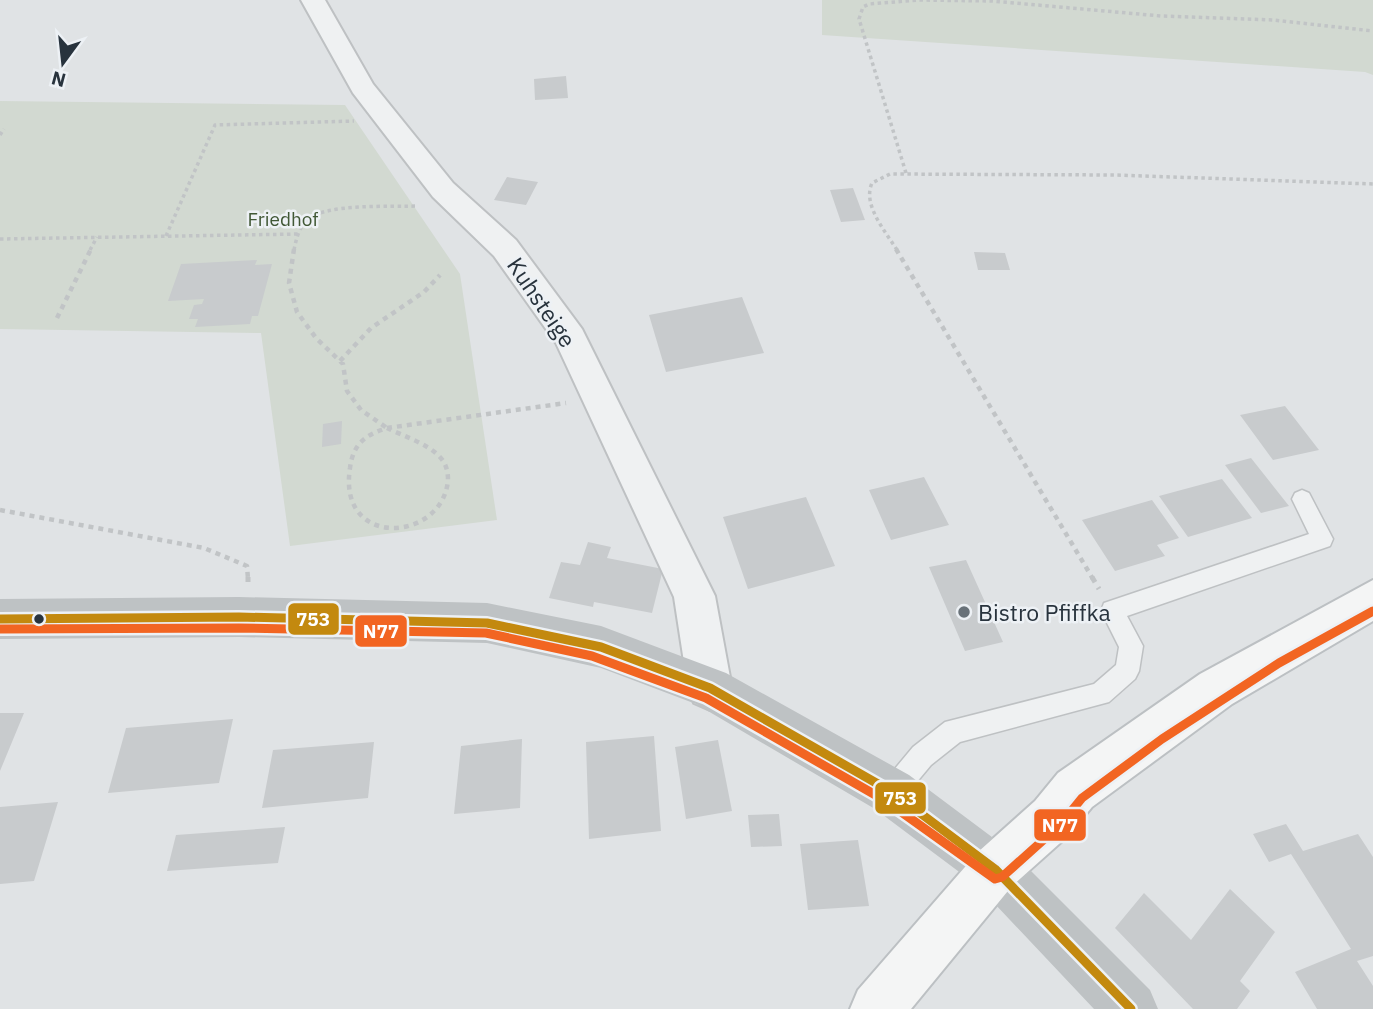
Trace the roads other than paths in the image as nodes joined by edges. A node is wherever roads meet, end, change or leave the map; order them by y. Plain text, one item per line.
1 (313, 0) edge
2 (1302, 499) dead end
3 (1373, 599) edge
4 (0, 619) edge
5 (710, 688) junction
6 (892, 792) junction
7 (995, 869) junction
8 (877, 1009) edge
9 (1131, 1009) edge

1 - 5 street, Kuhsteige
2 - 6 lane
3 - 7 main road
4 - 5 street
5 - 6 street
6 - 7 street
7 - 8 main road
7 - 9 street

